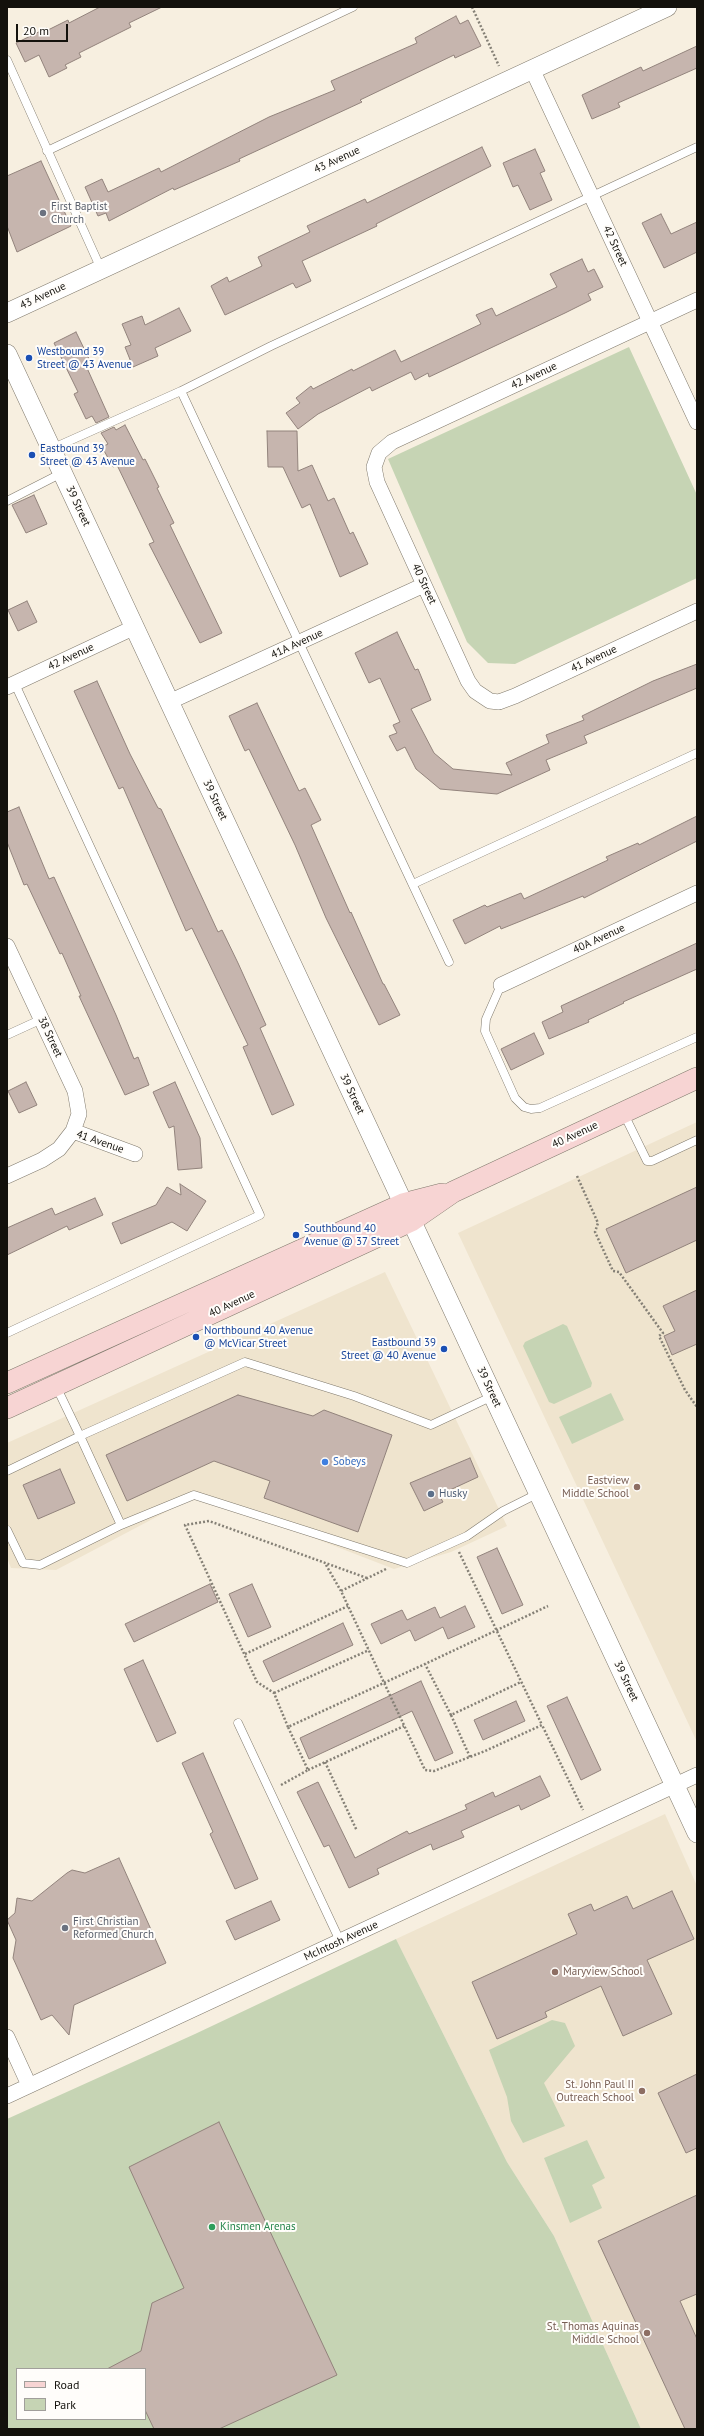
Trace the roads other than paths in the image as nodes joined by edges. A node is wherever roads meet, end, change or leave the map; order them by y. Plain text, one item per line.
1 (353, 7) edge
2 (667, 7) edge
3 (7, 60) edge
4 (532, 69) junction
5 (697, 147) edge
6 (47, 151) junction
7 (591, 196) junction
8 (101, 269) junction
9 (697, 300) edge
10 (7, 313) edge
11 (650, 322) junction
12 (7, 354) edge
13 (181, 391) junction
14 (697, 422) edge
15 (51, 449) junction
16 (376, 458) joint
17 (62, 473) junction
18 (7, 501) edge
19 (424, 585) junction
20 (697, 611) edge
21 (135, 627) junction
22 (300, 642) junction
23 (11, 686) edge
24 (490, 701) joint
25 (169, 702) junction
26 (697, 753) edge
27 (413, 884) junction
28 (697, 893) edge
29 (7, 946) edge
30 (449, 962) dead end
31 (501, 985) joint
32 (42, 1019) junction
33 (7, 1034) edge
34 (697, 1037) edge
35 (697, 1078) edge
36 (623, 1112) junction
37 (73, 1131) junction
38 (697, 1140) edge
39 (135, 1154) dead end
40 (7, 1176) edge
41 (407, 1212) junction
42 (7, 1333) edge
43 (7, 1383) edge
44 (56, 1386) junction
45 (493, 1396) junction
46 (7, 1408) edge
47 (80, 1436) junction
48 (7, 1471) edge
49 (539, 1494) junction
50 (121, 1525) junction
51 (7, 1530) edge
52 (238, 1723) dead end
53 (697, 1775) edge
54 (675, 1785) junction
55 (697, 1833) edge
56 (340, 1941) junction
57 (7, 2037) edge
58 (29, 2085) junction
59 (7, 2096) edge

1 - 6 lane
2 - 4 street, 43 Avenue
3 - 6 lane
4 - 7 street, 42 Street
4 - 8 street, 43 Avenue
5 - 7 lane
6 - 8 lane
7 - 11 street, 42 Street
7 - 13 lane
8 - 10 street, 43 Avenue
9 - 11 street, 42 Avenue
11 - 14 street, 42 Street
11 - 16 street, 42 Avenue
12 - 15 street, 39 Street
13 - 15 lane
13 - 22 lane
15 - 17 street, 39 Street
16 - 19 street, 40 Street
17 - 18 lane
17 - 21 street, 39 Street
19 - 22 street, 41A Avenue
19 - 24 street, 40 Street
20 - 24 street, 41 Avenue
21 - 23 street, 42 Avenue
21 - 25 street, 39 Street
22 - 25 street, 41A Avenue
22 - 27 lane
23 - 42 lane
25 - 41 street, 39 Street
26 - 27 lane
27 - 30 lane
28 - 31 street, 40A Avenue
29 - 32 street, 38 Street
31 - 34 lane
32 - 33 lane
32 - 37 street, 38 Street
35 - 36 main road, 40 Avenue
36 - 38 lane
36 - 41 main road, 40 Avenue
37 - 39 street, 41 Avenue
37 - 40 street, 41 Avenue
41 - 43 main road, 40 Avenue
41 - 44 main road, 40 Avenue
41 - 45 street, 39 Street
44 - 46 main road, 40 Avenue
44 - 47 lane
45 - 47 lane
45 - 49 street, 39 Street
47 - 48 lane
47 - 50 lane
49 - 50 lane
49 - 54 street, 39 Street
50 - 51 lane
52 - 56 lane
53 - 54 street, McIntosh Avenue
54 - 55 street, 39 Street
54 - 56 street, McIntosh Avenue
56 - 58 street, McIntosh Avenue
57 - 58 street
58 - 59 street, McIntosh Avenue

